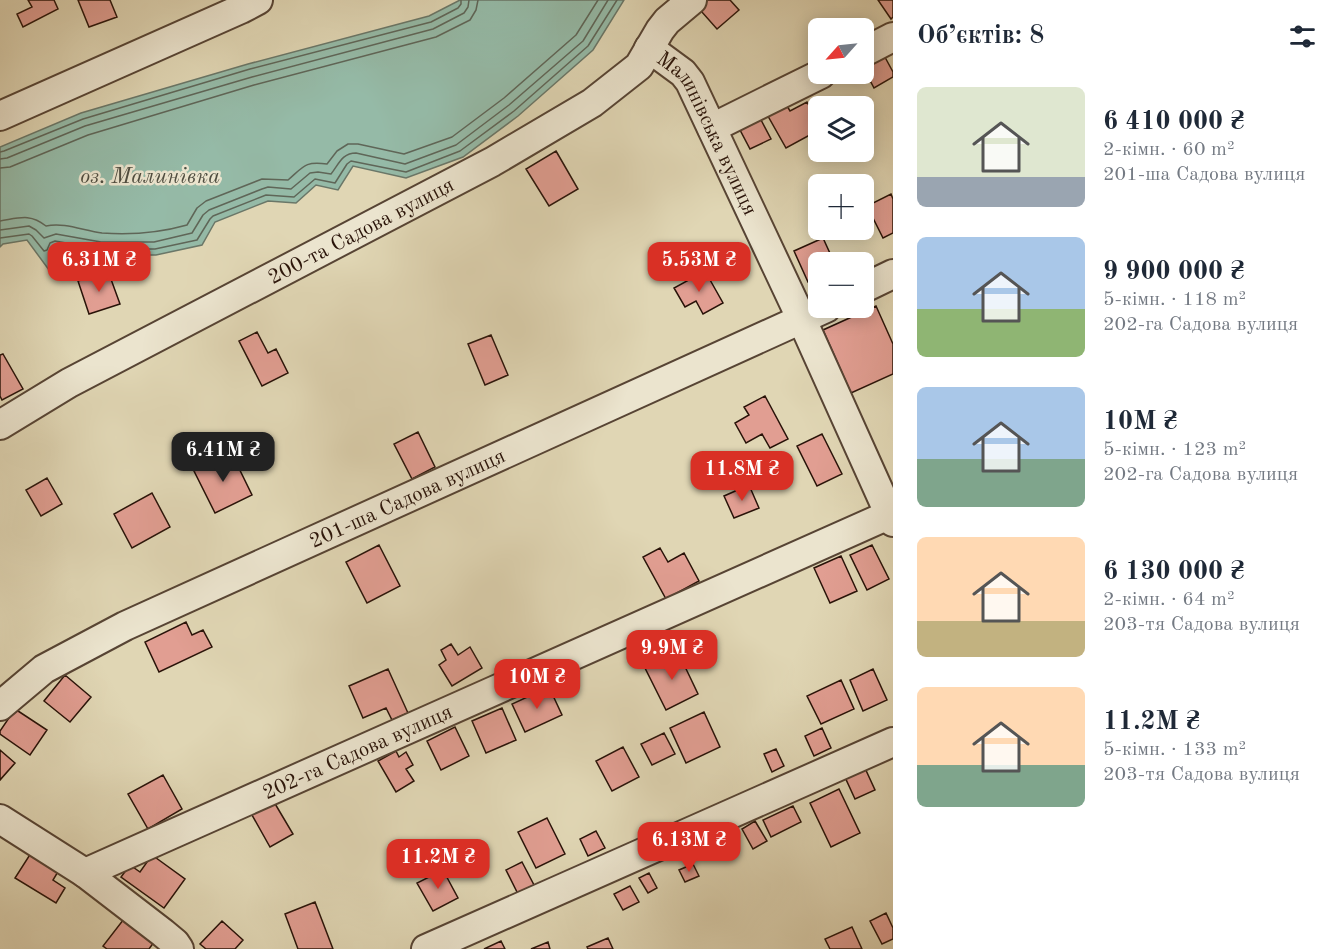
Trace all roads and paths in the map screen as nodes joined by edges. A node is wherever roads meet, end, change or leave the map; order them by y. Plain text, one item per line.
1 (258, 0) edge
2 (692, 0) edge
3 (893, 37) edge
4 (874, 47) edge
5 (650, 48) junction
6 (808, 80) edge
7 (0, 116) edge
8 (712, 128) junction
9 (893, 274) edge
10 (874, 283) edge
11 (808, 303) edge
12 (808, 317) edge
13 (816, 318) edge
14 (0, 425) edge
15 (892, 517) edge
16 (0, 706) edge
17 (893, 742) edge
18 (0, 819) edge
19 (85, 873) junction
20 (179, 949) edge
21 (426, 949) edge

1 - 7 street
2 - 5 street, 200-та Садова вулиця
3 - 4 street
5 - 8 street, Малинівська вулиця
5 - 14 street, 200-та Садова вулиця
6 - 8 street
8 - 11 street, Малинівська вулиця
9 - 10 street
12 - 16 street, 201-ша Садова вулиця
13 - 15 street, Малинівська вулиця
15 - 19 street, 202-га Садова вулиця
17 - 21 street
18 - 19 street
19 - 20 street

